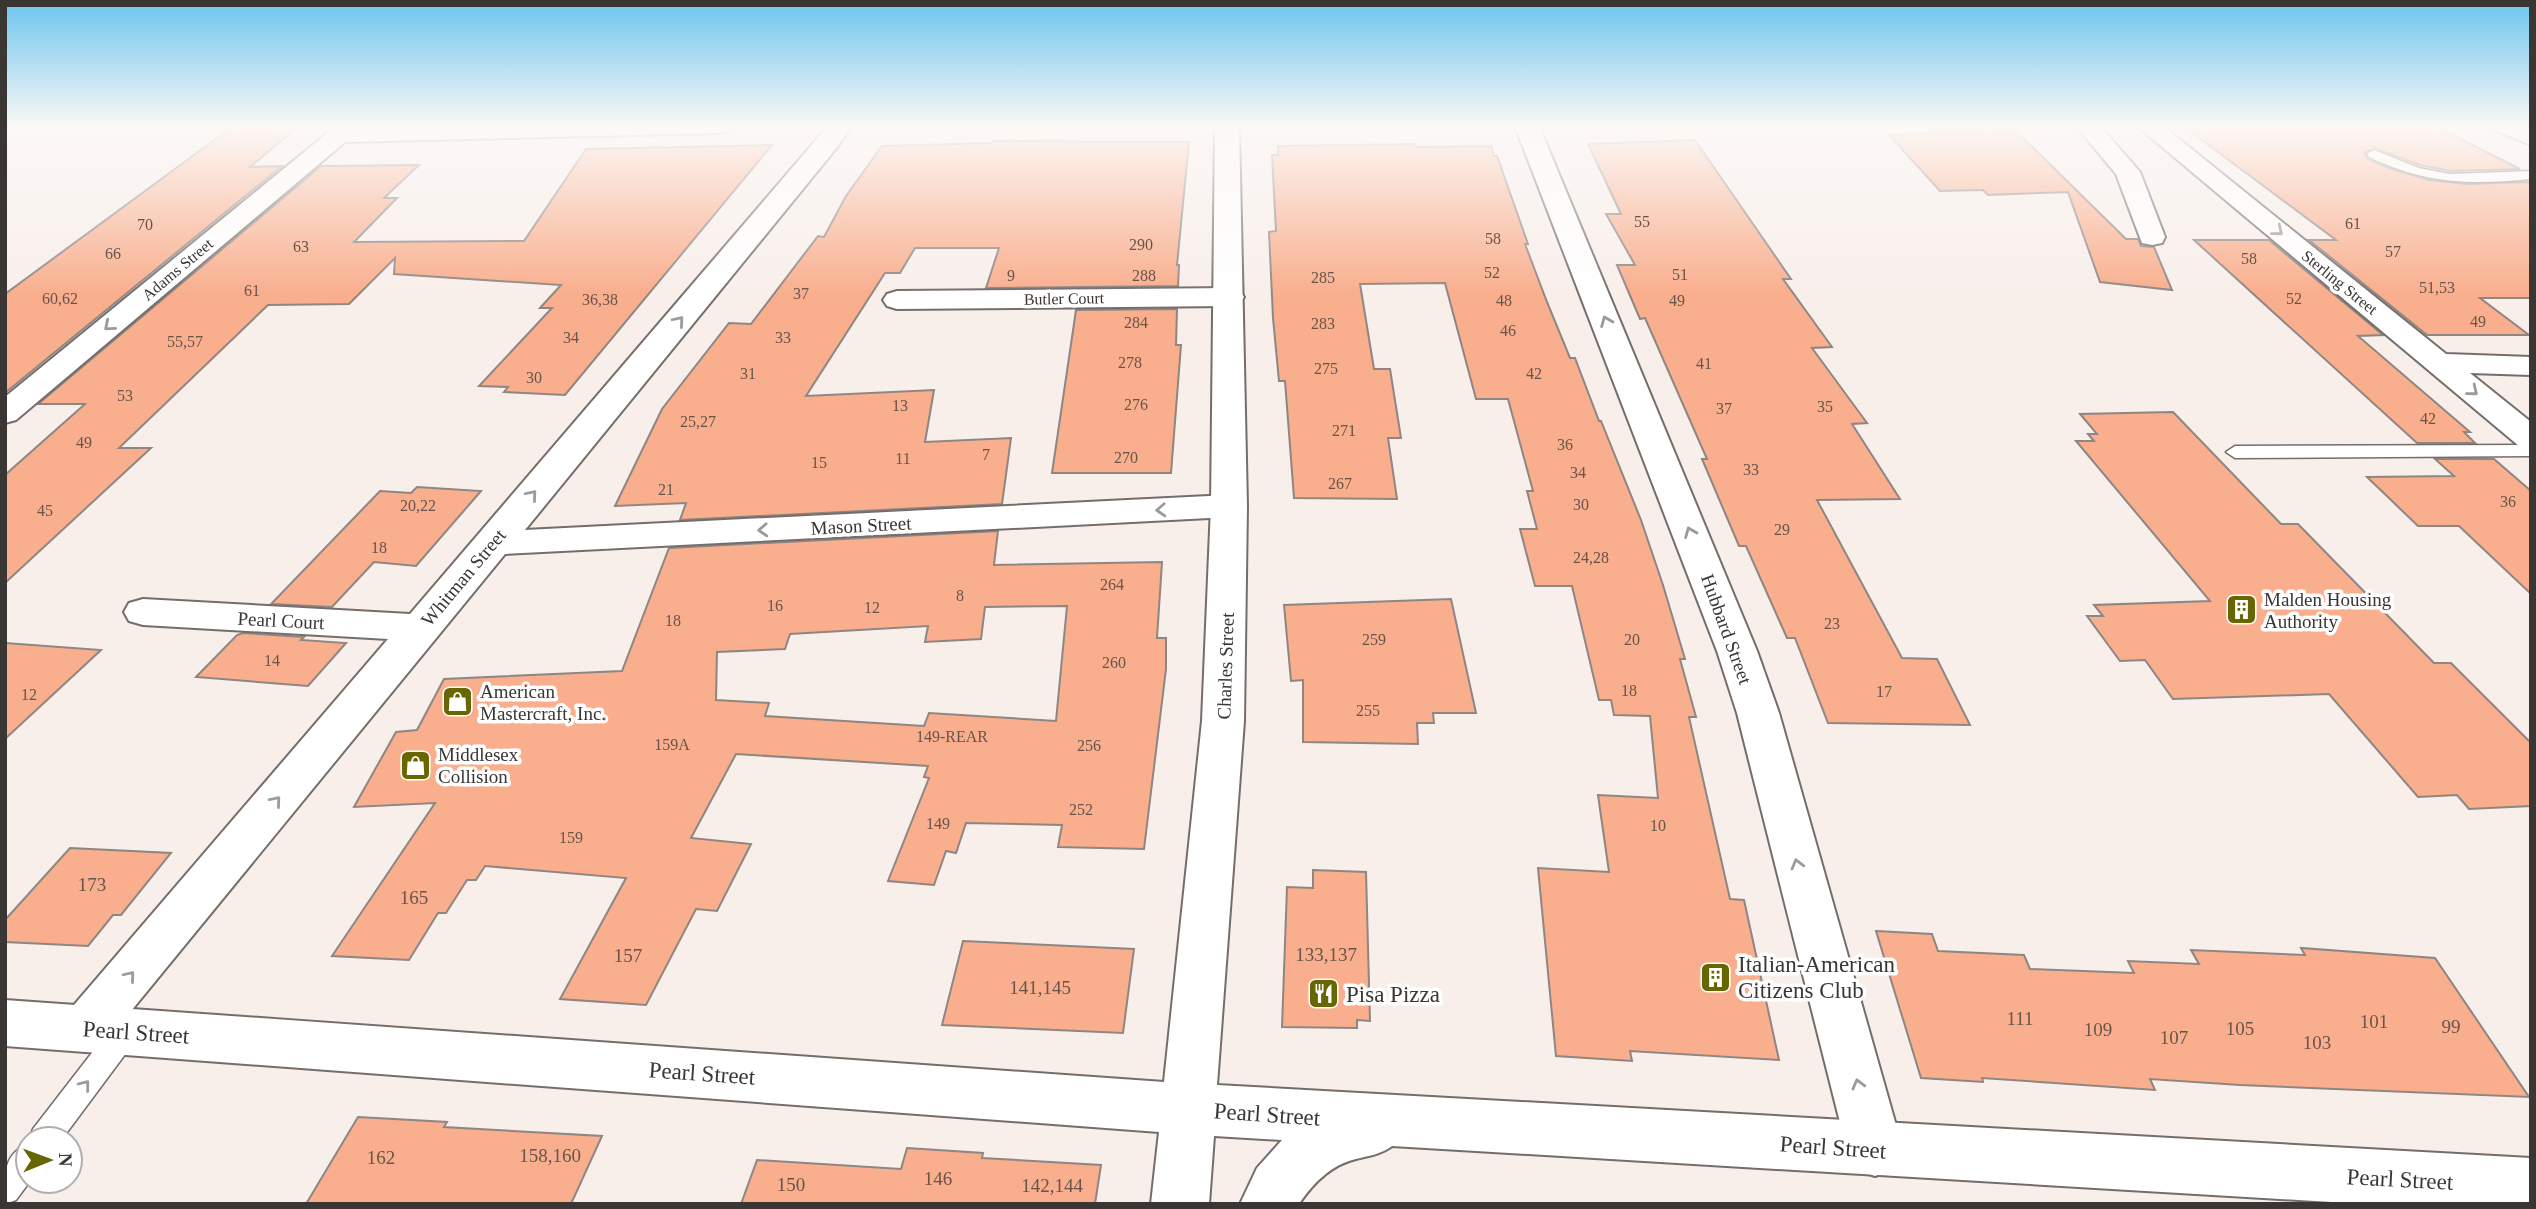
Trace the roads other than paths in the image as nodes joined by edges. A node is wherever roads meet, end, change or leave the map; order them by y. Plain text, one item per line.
1 (281, 182) edge
2 (796, 182) edge
3 (1228, 182) edge
4 (1550, 182) edge
5 (2133, 182) edge
6 (2218, 182) edge
7 (2152, 237) dead end
8 (1230, 297) junction
9 (897, 300) dead end
10 (2438, 363) junction
11 (2531, 366) edge
12 (5, 413) edge
13 (2531, 439) edge
14 (2531, 450) edge
15 (2235, 452) dead end
16 (1229, 506) junction
17 (492, 543) junction
18 (143, 612) dead end
19 (419, 628) junction
20 (5, 1023) edge
21 (107, 1029) junction
22 (1188, 1109) junction
23 (1432, 1124) junction
24 (52, 1125) edge
25 (1875, 1150) junction
26 (2531, 1186) edge
27 (1180, 1204) edge
28 (1269, 1204) edge

1 -> 12 street, Adams Street
17 -> 2 street, Whitman Street
3 - 8 street, Charles Street
25 -> 4 street, Hubbard Street
5 - 7 street
6 -> 10 street, Sterling Street
8 - 9 street, Butler Court
8 - 16 street, Charles Street
10 - 11 street
10 -> 13 street, Sterling Street
14 - 15 lane
16 -> 17 street, Mason Street
16 - 22 street, Charles Street
17 - 19 street, Whitman Street
18 - 19 street, Pearl Court
21 -> 19 street, Whitman Street
20 - 21 street, Pearl Street
21 - 22 street, Pearl Street
24 -> 21 lane
22 - 23 street, Pearl Street
22 - 27 street, Charles Street
23 - 25 street, Pearl Street
23 - 28 street
25 - 26 street, Pearl Street

